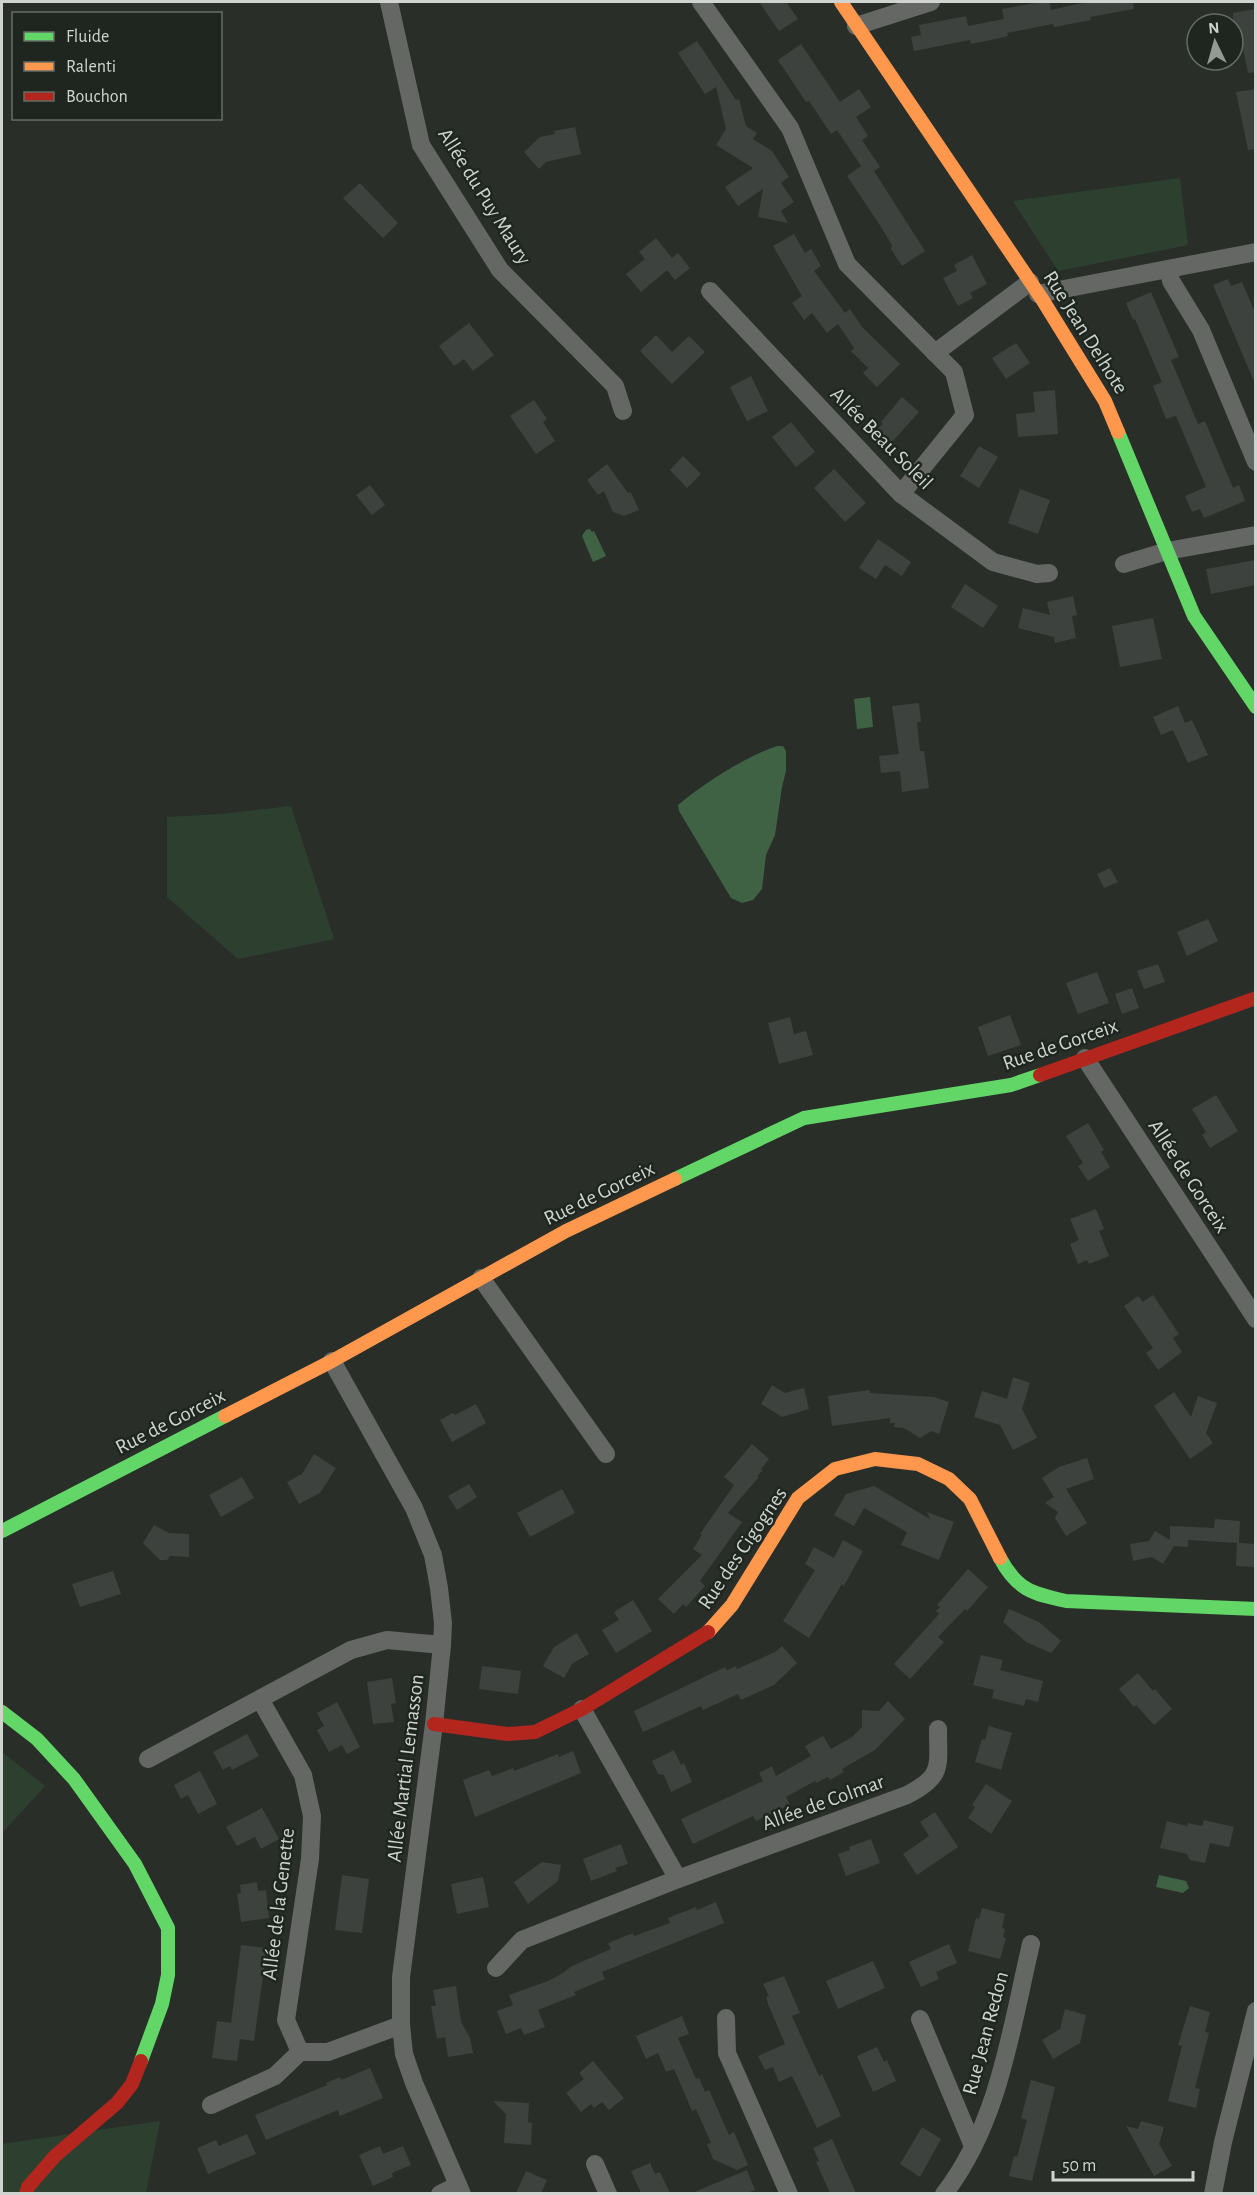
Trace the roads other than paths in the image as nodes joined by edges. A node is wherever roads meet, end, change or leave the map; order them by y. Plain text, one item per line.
1 (389, 2) edge
2 (701, 2) edge
3 (841, 2) edge
4 (931, 2) edge
5 (856, 26) junction
6 (1256, 252) edge
7 (1169, 270) junction
8 (1034, 288) junction
9 (710, 291) dead end
10 (935, 353) junction
11 (623, 411) dead end
12 (1256, 462) edge
13 (901, 494) junction
14 (1256, 535) edge
15 (1167, 551) junction
16 (1124, 564) dead end
17 (1049, 573) dead end
18 (1256, 707) edge
19 (1256, 998) edge
20 (1085, 1058) junction
21 (480, 1278) junction
22 (1256, 1319) edge
23 (332, 1361) junction
24 (606, 1454) dead end
25 (2, 1531) edge
26 (1256, 1609) edge
27 (442, 1645) junction
28 (260, 1699) junction
29 (582, 1709) junction
30 (2, 1712) edge
31 (434, 1724) junction
32 (939, 1729) dead end
33 (148, 1759) dead end
34 (678, 1879) junction
35 (1031, 1944) dead end
36 (496, 1968) dead end
37 (1256, 2011) edge
38 (726, 2018) dead end
39 (920, 2019) dead end
40 (401, 2025) junction
41 (300, 2052) junction
42 (211, 2105) dead end
43 (973, 2146) junction
44 (595, 2163) dead end
45 (460, 2189) edge
46 (26, 2193) edge
47 (440, 2193) edge
48 (608, 2193) edge
49 (789, 2193) edge
50 (944, 2193) edge
51 (1213, 2193) edge

1 - 11 street, Allée du Puy Maury
2 - 10 street
3 - 5 street, Rue Jean Delhote
4 - 5 street
5 - 8 street, Rue Jean Delhote
6 - 7 street
7 - 8 street
7 - 12 street
8 - 10 street
8 - 15 street, Rue Jean Delhote
9 - 13 street, Allée Beau Soleil
10 - 13 street
13 - 17 street, Allée Beau Soleil
14 - 15 street
15 - 16 street
15 - 18 street, Rue Jean Delhote
19 - 20 street, Rue de Gorceix
20 - 21 street, Rue de Gorceix
20 - 22 street, Allée de Gorceix
21 - 23 street, Rue de Gorceix
21 - 24 street
23 - 25 street, Rue de Gorceix
23 - 27 street, Allée Martial Lemasson
26 - 29 street, Rue des Cigognes
27 - 28 street
27 - 31 street, Allée Martial Lemasson
28 - 33 street
28 - 41 street, Allée de la Genette
29 - 31 street, Rue des Cigognes
29 - 34 street
30 - 46 street
31 - 40 street, Allée Martial Lemasson
32 - 34 street, Allée de Colmar
34 - 36 street, Allée de Colmar
35 - 43 street, Rue Jean Redon
37 - 51 street
38 - 49 street
39 - 43 street
40 - 41 street
40 - 45 street, Allée Martial Lemasson
41 - 42 street
43 - 50 street, Rue Jean Redon
44 - 48 street
45 - 47 street

